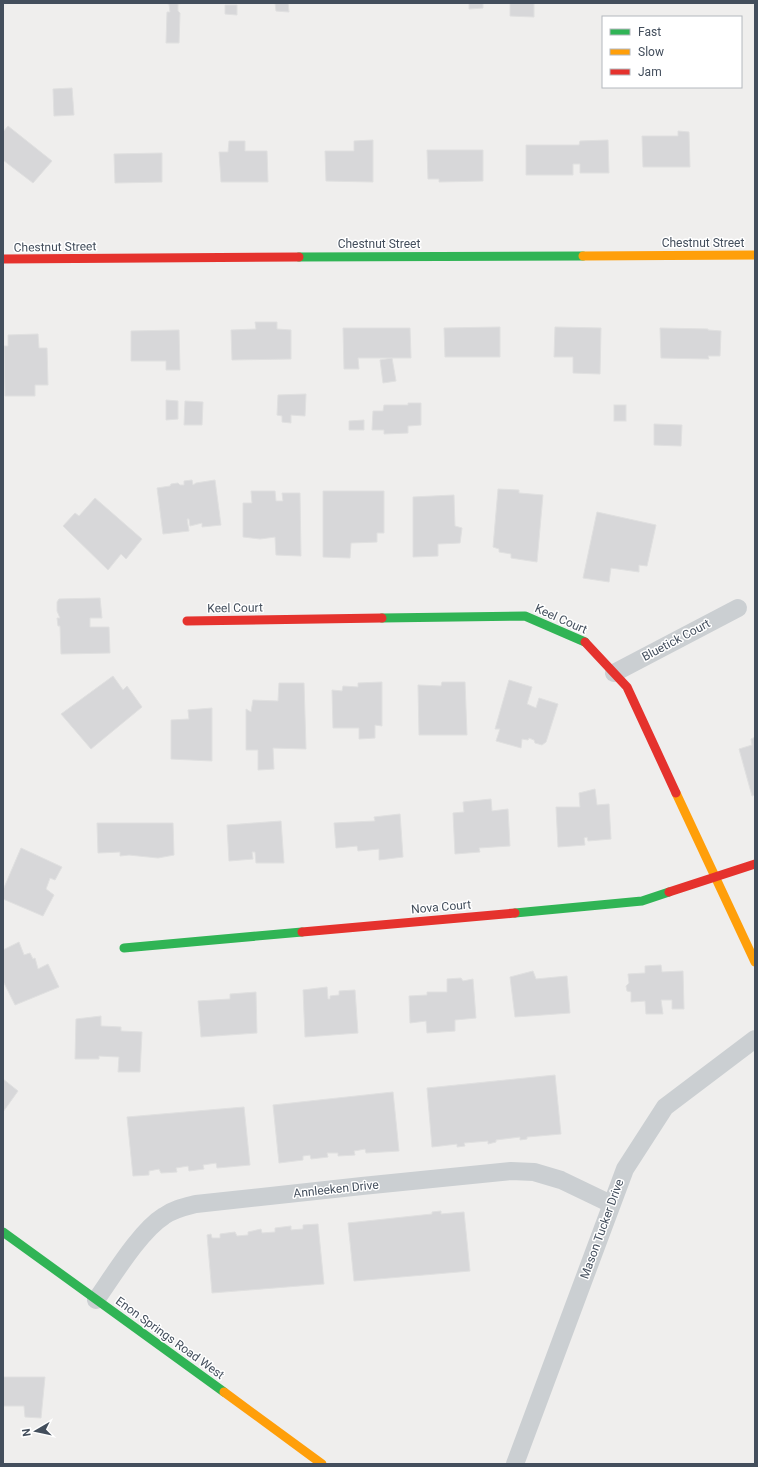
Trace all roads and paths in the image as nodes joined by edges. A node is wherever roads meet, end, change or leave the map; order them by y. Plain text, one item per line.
1 (755, 255) edge
2 (3, 259) edge
3 (738, 608) dead end
4 (186, 621) dead end
5 (614, 673) junction
6 (755, 864) edge
7 (715, 877) junction
8 (124, 948) dead end
9 (755, 962) edge
10 (755, 1039) edge
11 (612, 1204) junction
12 (3, 1232) edge
13 (96, 1300) junction
14 (322, 1464) edge
15 (516, 1464) edge

1 - 2 street, Chestnut Street
3 - 5 street, Bluetick Court
4 - 5 street, Keel Court
5 - 7 street, Keel Court
6 - 7 street, Nova Court
7 - 8 street, Nova Court
7 - 9 street, Keel Court
10 - 11 street, Mason Tucker Drive
11 - 13 street, Annleeken Drive
11 - 15 street, Mason Tucker Drive
12 - 13 street, Enon Springs Road West
13 - 14 street, Enon Springs Road West

